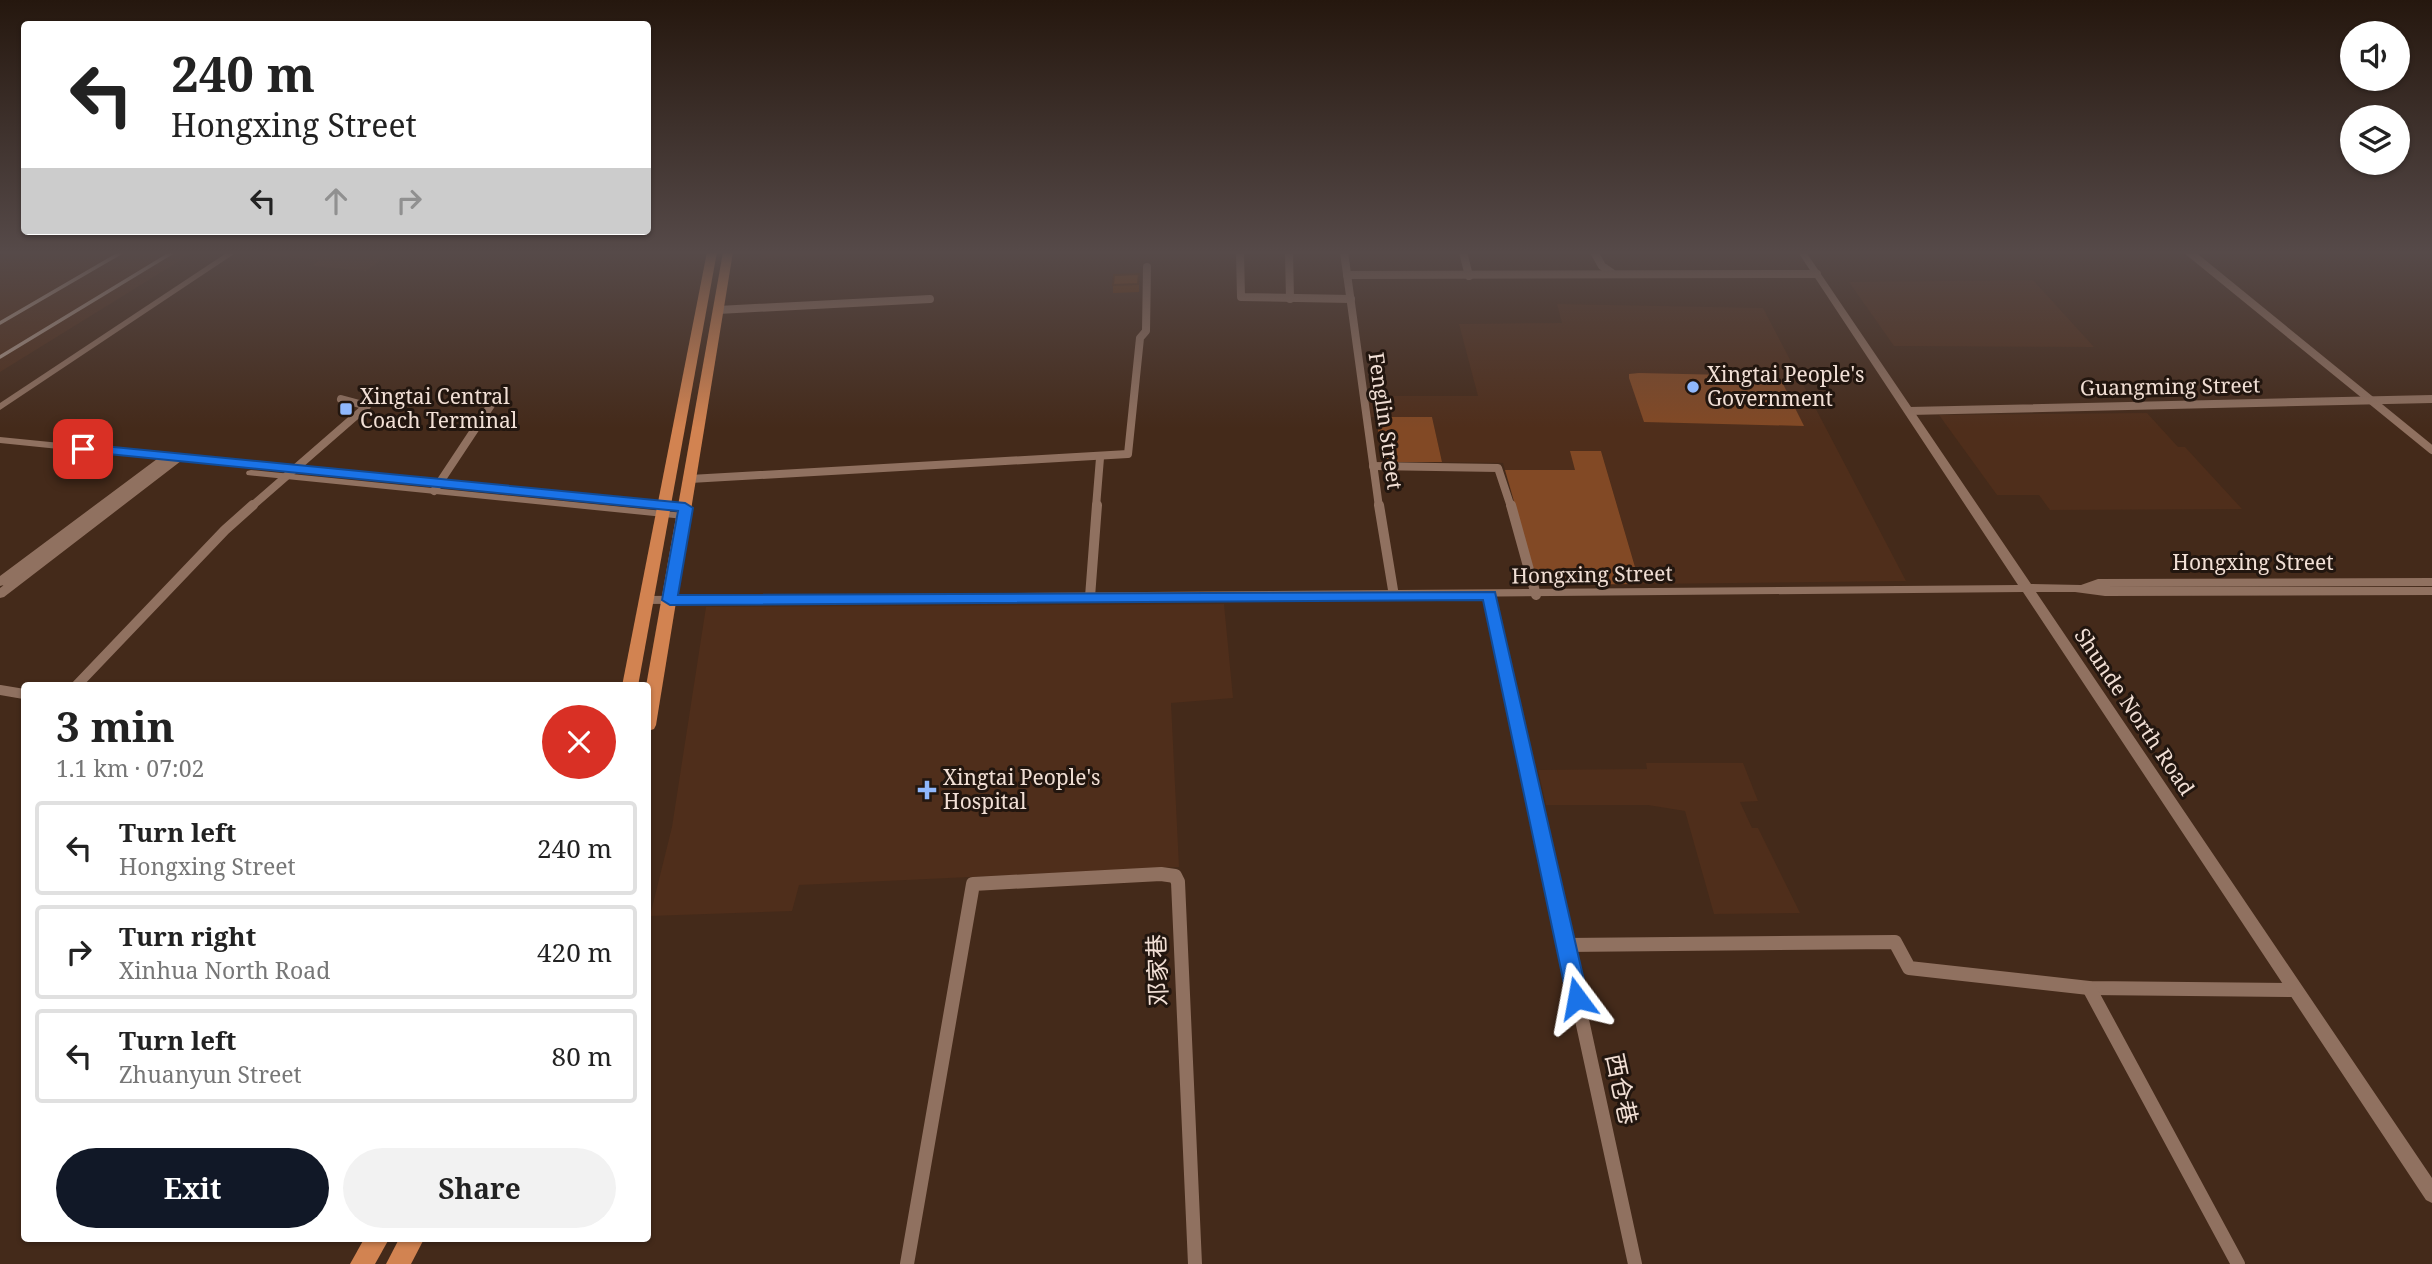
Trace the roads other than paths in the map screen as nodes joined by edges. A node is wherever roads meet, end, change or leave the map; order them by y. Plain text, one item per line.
1 (143, 311) edge
2 (701, 311) edge
3 (718, 311) edge
4 (1146, 311) edge
5 (1352, 311) edge
6 (1842, 311) edge
7 (2261, 311) edge
8 (341, 399) dead end
9 (2432, 399) edge
10 (2369, 400) junction
11 (491, 405) dead end
12 (0, 407) edge
13 (1909, 411) junction
14 (0, 440) edge
15 (0, 449) edge
16 (2432, 450) edge
17 (1100, 458) junction
18 (168, 461) junction
19 (1373, 466) junction
20 (289, 473) junction
21 (690, 479) junction
22 (436, 487) junction
23 (664, 510) junction
24 (685, 512) junction
25 (0, 582) edge
26 (2432, 582) edge
27 (2075, 588) junction
28 (2027, 589) junction
29 (2432, 591) edge
30 (0, 594) edge
31 (1490, 595) junction
32 (1536, 595) junction
33 (1394, 596) junction
34 (1090, 597) junction
35 (646, 600) junction
36 (670, 600) junction
37 (80, 682) edge
38 (631, 682) edge
39 (0, 690) edge
40 (21, 694) edge
41 (651, 708) edge
42 (1565, 945) junction
43 (2089, 988) junction
44 (2294, 990) junction
45 (2432, 1195) edge
46 (375, 1242) edge
47 (410, 1242) edge
48 (362, 1264) edge
49 (398, 1264) edge
50 (907, 1264) edge
51 (1195, 1264) edge
52 (1635, 1264) edge
53 (2238, 1264) edge

1 - 12 street
2 - 23 main road
3 - 21 main road
4 - 17 street
5 - 19 street, Fenglin Street
6 - 13 street, Shunde North Road
7 - 10 street
8 - 20 street
9 - 10 street, Guangming Street
10 - 13 street, Guangming Street
10 - 16 street
11 - 22 street
13 - 28 street, Shunde North Road
14 - 18 street
15 - 18 street
17 - 21 street
17 - 34 street
18 - 20 street
18 - 25 street
18 - 30 street
19 - 32 street
19 - 33 street, Fenglin Street
20 - 22 street
20 - 37 street
21 - 24 main road
22 - 23 street
23 - 24 street
23 - 35 main road
24 - 36 main road
26 - 27 street, Hongxing Street
27 - 28 street, Hongxing Street
27 - 29 street, Hongxing Street
28 - 32 street, Hongxing Street
28 - 44 street, Shunde North Road
31 - 32 street, Hongxing Street
31 - 33 street, Hongxing Street
31 - 42 street, 西仓巷
33 - 34 street, Hongxing Street
34 - 36 street, Hongxing Street
35 - 36 street, Hongxing Street
35 - 38 main road
36 - 41 main road
39 - 40 street
42 - 43 street
42 - 52 street, 西仓巷
43 - 44 street
43 - 53 street
44 - 45 street, Shunde North Road
46 - 48 main road
47 - 49 main road
50 - 51 street, 邓家巷

